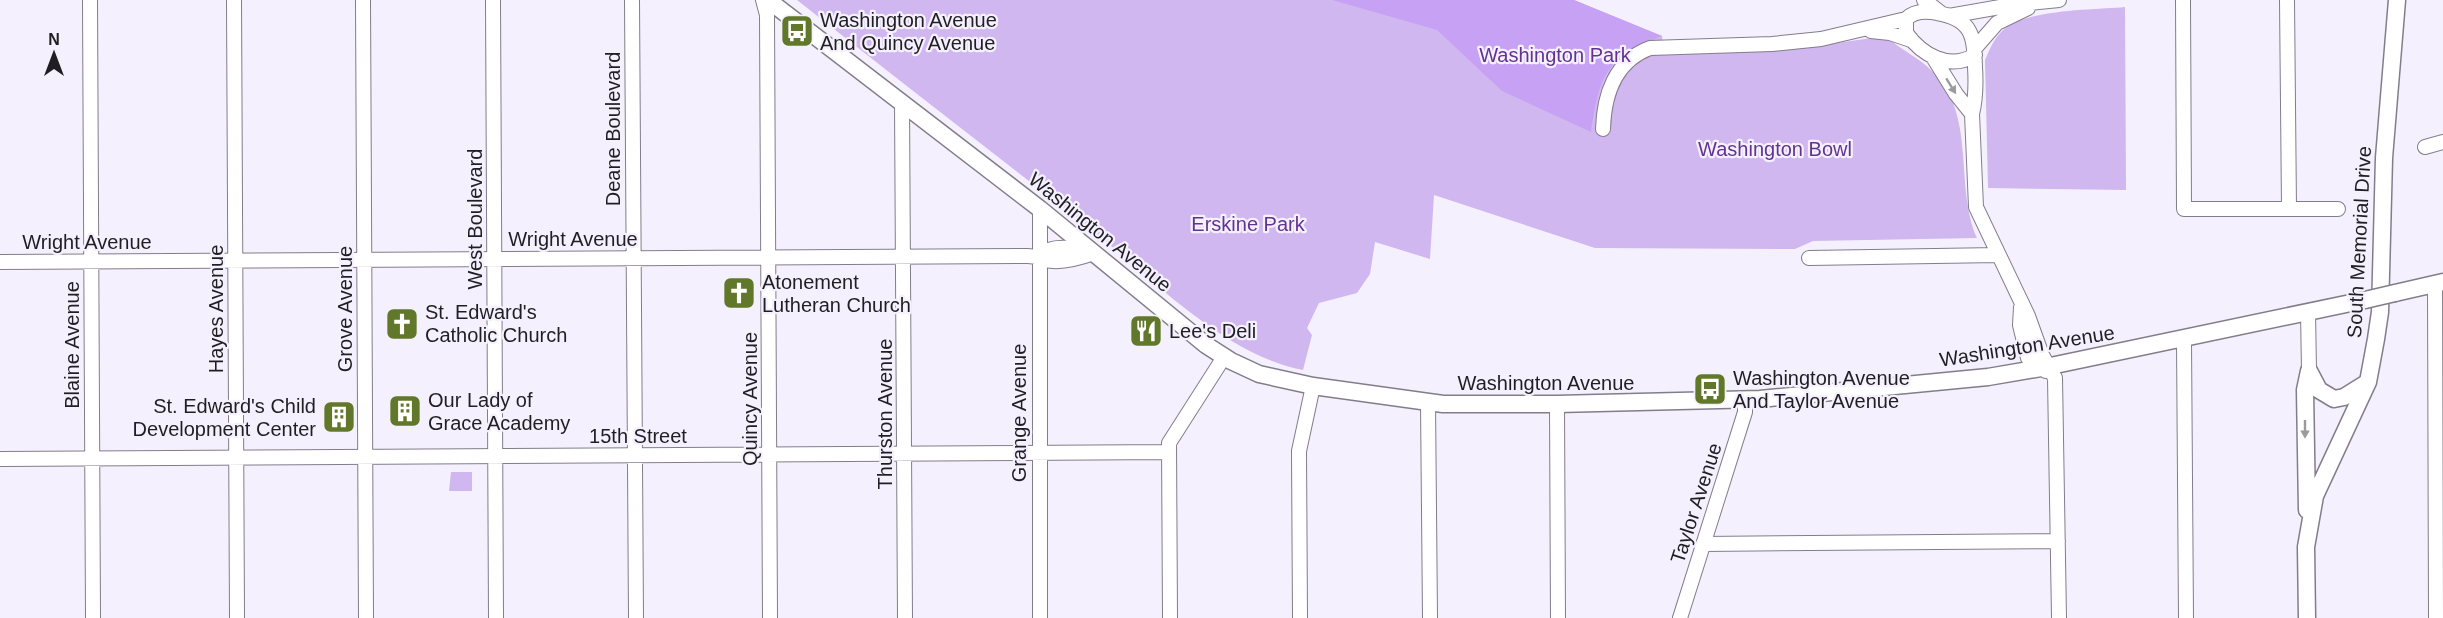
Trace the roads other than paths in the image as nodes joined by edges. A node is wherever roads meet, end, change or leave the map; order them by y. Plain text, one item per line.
1 (90, 0) edge
2 (234, 0) edge
3 (363, 0) edge
4 (493, 0) edge
5 (632, 0) edge
6 (763, 0) edge
7 (768, 0) edge
8 (1924, 0) edge
9 (2054, 0) edge
10 (2183, 0) edge
11 (2287, 0) edge
12 (2397, 0) edge
13 (1908, 12) edge
14 (1946, 15) junction
15 (1866, 30) junction
16 (1911, 40) junction
17 (1975, 51) junction
18 (1933, 57) junction
19 (902, 102) junction
20 (1972, 114) junction
21 (1603, 129) dead end
22 (2443, 142) edge
23 (2425, 147) dead end
24 (1040, 208) junction
25 (2289, 208) junction
26 (2338, 208) dead end
27 (1094, 253) junction
28 (1998, 255) junction
29 (903, 256) junction
30 (1038, 256) junction
31 (768, 257) junction
32 (634, 258) junction
33 (1809, 258) dead end
34 (495, 259) junction
35 (236, 260) junction
36 (364, 260) junction
37 (92, 261) junction
38 (0, 262) edge
39 (2439, 283) edge
40 (2308, 312) junction
41 (2184, 340) junction
42 (1224, 357) junction
43 (2048, 371) junction
44 (2309, 371) junction
45 (2368, 382) junction
46 (1313, 386) junction
47 (1745, 399) junction
48 (1428, 402) junction
49 (1557, 405) junction
50 (1169, 452) junction
51 (1039, 453) junction
52 (770, 454) junction
53 (904, 454) junction
54 (635, 455) junction
55 (496, 456) junction
56 (365, 457) junction
57 (93, 458) junction
58 (236, 458) junction
59 (0, 459) edge
60 (2308, 529) junction
61 (2058, 541) junction
62 (1703, 544) junction
63 (93, 618) edge
64 (237, 618) edge
65 (366, 618) edge
66 (496, 618) edge
67 (636, 618) edge
68 (771, 618) edge
69 (905, 618) edge
70 (1040, 618) edge
71 (1170, 618) edge
72 (1300, 618) edge
73 (1430, 618) edge
74 (1558, 618) edge
75 (1680, 618) edge
76 (2059, 618) edge
77 (2186, 618) edge
78 (2307, 618) edge
79 (2436, 618) edge

1 - 37 street, Blaine Avenue
2 - 35 street, Hayes Avenue
3 - 36 street, Grove Avenue
4 - 34 street, West Boulevard
5 - 32 street, Deane Boulevard
6 - 31 street, Quincy Avenue
7 - 19 main road, Washington Avenue
8 - 14 street
9 - 14 street
9 - 17 street
10 - 25 street
11 - 25 street
12 - 45 main road, South Memorial Drive
13 - 14 street
13 - 15 street
13 - 16 street
14 - 17 street
15 - 16 street
15 - 21 street
16 - 18 street
17 - 18 street
17 - 20 street
18 -> 20 street
19 - 24 main road, Washington Avenue
19 - 29 street, Thurston Avenue
20 - 28 street
22 - 23 street
24 - 27 main road, Washington Avenue
24 - 30 street, Grange Avenue
25 - 26 street
27 - 30 street, Wright Avenue
27 - 42 main road, Washington Avenue
28 - 33 street
28 - 43 street
29 - 30 street, Wright Avenue
29 - 31 street, Wright Avenue
29 - 53 street, Thurston Avenue
30 - 51 street, Grange Avenue
31 - 32 street, Wright Avenue
31 - 52 street, Quincy Avenue
32 - 34 street, Wright Avenue
32 - 54 street, Deane Boulevard
34 - 36 street, Wright Avenue
34 - 55 street, West Boulevard
35 - 36 street, Wright Avenue
35 - 37 street, Wright Avenue
35 - 58 street, Hayes Avenue
36 - 56 street, Grove Avenue
37 - 38 street, Wright Avenue
37 - 57 street, Blaine Avenue
39 - 40 main road, Washington Avenue, bridge
39 - 79 street
40 - 41 main road, Washington Avenue
40 - 44 street
41 - 43 main road, Washington Avenue
41 - 77 street
42 - 46 main road, Washington Avenue
42 - 50 street
43 - 47 main road, Washington Avenue
43 - 61 street
44 - 45 main road
44 -> 60 main road
45 - 60 main road, South Memorial Drive
46 - 48 main road, Washington Avenue
46 - 72 street
47 - 49 main road, Washington Avenue
47 - 62 street, Taylor Avenue
48 - 49 main road, Washington Avenue
48 - 73 street
49 - 74 street
50 - 51 street, 15th Street
50 - 71 street
51 - 53 street, 15th Street
51 - 70 street, Grange Avenue
52 - 53 street, 15th Street
52 - 54 street, 15th Street
52 - 68 street, Quincy Avenue
53 - 69 street, Thurston Avenue
54 - 55 street, 15th Street
54 - 67 street, Deane Boulevard
55 - 56 street, 15th Street
55 - 66 street, West Boulevard
56 - 58 street, 15th Street
56 - 65 street, Grove Avenue
57 - 58 street, 15th Street
57 - 59 street, 15th Street
57 - 63 street, Blaine Avenue
58 - 64 street, Hayes Avenue
60 - 78 main road, South Memorial Drive
61 - 62 street
61 - 76 street
62 - 75 street, Taylor Avenue

